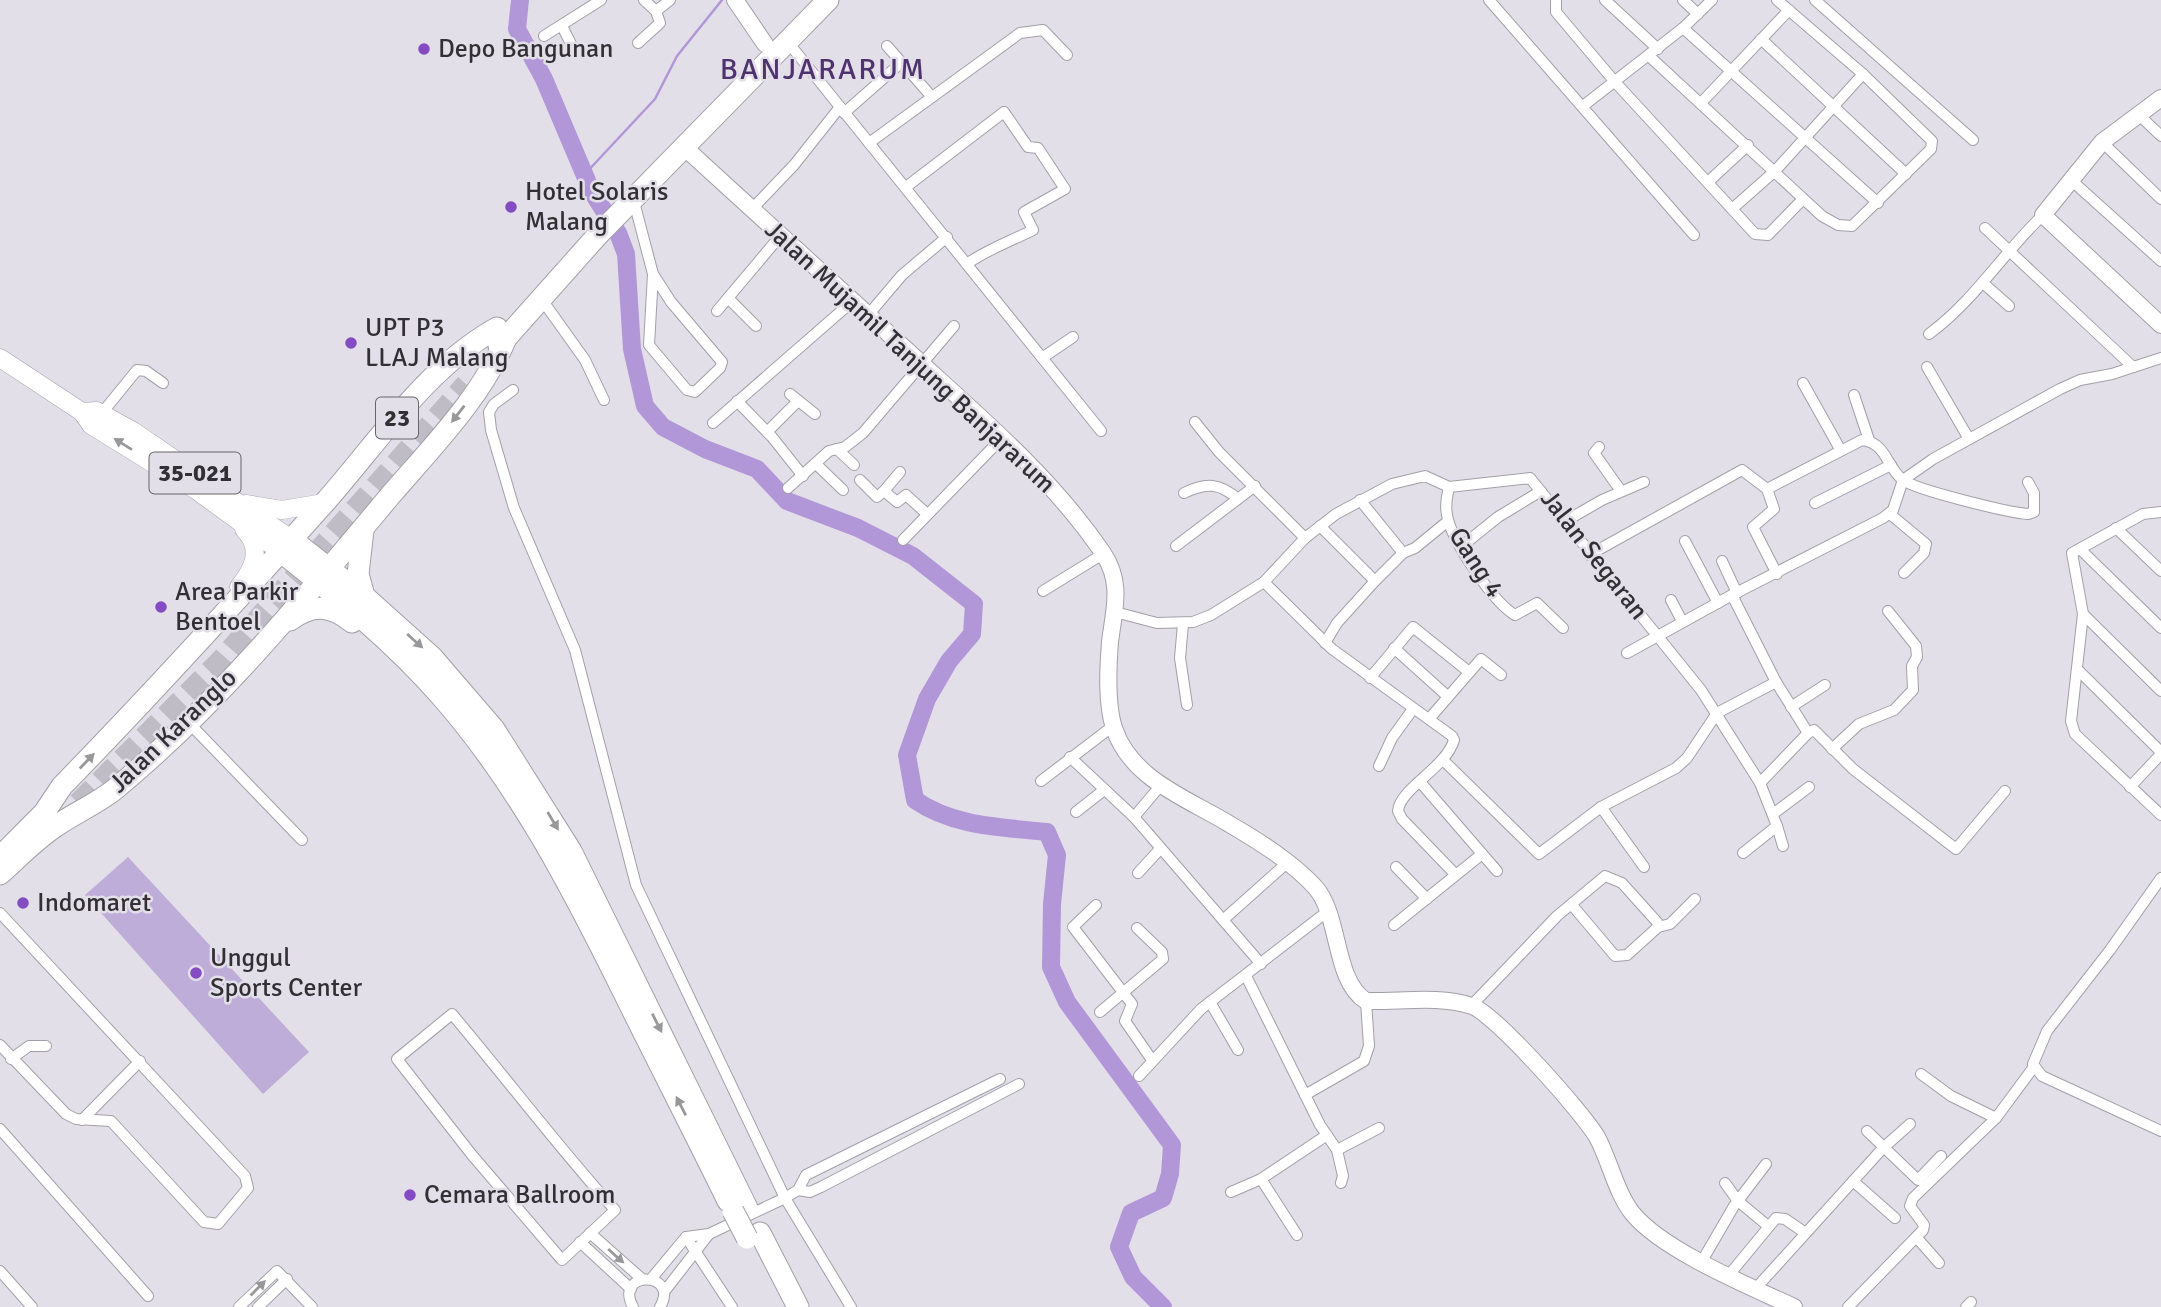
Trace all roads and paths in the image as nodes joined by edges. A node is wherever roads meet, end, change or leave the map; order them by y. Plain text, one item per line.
1 (601, 0) edge
2 (644, 0) edge
3 (670, 0) edge
4 (811, 0) edge
5 (828, 0) edge
6 (1489, 0) edge
7 (1556, 0) edge
8 (1605, 0) edge
9 (1682, 0) edge
10 (1712, 0) edge
11 (1777, 0) edge
12 (1815, 0) edge
13 (735, 1) edge
14 (1789, 10) junction
15 (656, 11) junction
16 (1698, 14) junction
17 (562, 26) junction
18 (1683, 28) junction
19 (544, 36) dead end
20 (1762, 39) junction
21 (787, 41) junction
22 (638, 43) dead end
23 (765, 44) junction
24 (572, 46) dead end
25 (887, 46) dead end
26 (1654, 52) junction
27 (1068, 55) dead end
28 (902, 62) junction
29 (1732, 70) junction
30 (1863, 74) junction
31 (1615, 82) junction
32 (932, 97) junction
33 (2161, 97) edge
34 (1701, 103) junction
35 (1583, 106) junction
36 (1831, 106) junction
37 (842, 110) junction
38 (2137, 113) junction
39 (2161, 136) edge
40 (1804, 138) junction
41 (1973, 140) dead end
42 (2102, 142) junction
43 (869, 143) junction
44 (1748, 145) junction
45 (684, 146) junction
46 (1775, 171) junction
47 (1906, 174) junction
48 (2071, 180) junction
49 (1708, 182) junction
50 (906, 187) junction
51 (1802, 199) junction
52 (2161, 199) edge
53 (624, 202) junction
54 (1878, 203) junction
55 (752, 209) junction
56 (1732, 209) junction
57 (2043, 215) junction
58 (1985, 228) dead end
59 (592, 233) junction
60 (1694, 235) dead end
61 (780, 236) junction
62 (947, 237) junction
63 (2008, 248) junction
64 (2161, 261) edge
65 (968, 263) junction
66 (653, 274) junction
67 (1983, 283) junction
68 (540, 297) junction
69 (728, 298) junction
70 (854, 300) junction
71 (671, 302) junction
72 (2009, 306) dead end
73 (718, 311) dead end
74 (869, 314) junction
75 (652, 316) junction
76 (2161, 325) edge
77 (756, 326) dead end
78 (954, 326) dead end
79 (502, 332) junction
80 (1929, 334) dead end
81 (1073, 337) dead end
82 (0, 358) edge
83 (1042, 358) junction
84 (2161, 358) edge
85 (921, 363) junction
86 (1927, 366) dead end
87 (2133, 367) junction
88 (460, 381) tunnel mouth
89 (163, 383) dead end
90 (1803, 383) dead end
91 (513, 390) dead end
92 (1854, 395) dead end
93 (604, 400) dead end
94 (737, 401) junction
95 (82, 412) junction
96 (102, 413) junction
97 (815, 414) dead end
98 (1195, 422) dead end
99 (713, 423) dead end
100 (1101, 431) dead end
101 (767, 432) junction
102 (1002, 438) junction
103 (1969, 439) junction
104 (1869, 440) junction
105 (1599, 447) dead end
106 (837, 449) junction
107 (1840, 449) junction
108 (816, 464) junction
109 (853, 465) dead end
110 (1891, 465) junction
111 (900, 472) dead end
112 (803, 476) junction
113 (860, 480) dead end
114 (1903, 481) junction
115 (1644, 482) dead end
116 (2028, 482) dead end
117 (1255, 486) junction
118 (1449, 487) junction
119 (788, 488) dead end
120 (1767, 489) junction
121 (842, 490) dead end
122 (884, 491) junction
123 (1541, 491) junction
124 (1621, 491) junction
125 (1184, 493) dead end
126 (1238, 499) junction
127 (1360, 500) junction
128 (324, 503) junction
129 (1815, 503) dead end
130 (232, 507) junction
131 (2161, 512) edge
132 (926, 513) junction
133 (1890, 514) junction
134 (1448, 521) junction
135 (1564, 522) junction
136 (1320, 526) junction
137 (363, 528) junction
138 (2116, 528) junction
139 (1305, 538) junction
140 (902, 540) dead end
141 (1685, 541) dead end
142 (286, 545) junction
143 (1176, 546) dead end
144 (1462, 546) junction
145 (2080, 549) junction
146 (1403, 553) junction
147 (1103, 554) junction
148 (1589, 555) junction
149 (1722, 561) dead end
150 (2161, 571) edge
151 (1904, 573) dead end
152 (1777, 574) junction
153 (324, 575) junction
154 (1375, 581) junction
155 (1264, 582) junction
156 (1044, 591) dead end
157 (1734, 594) junction
158 (364, 596) junction
159 (1671, 600) dead end
160 (1718, 603) junction
161 (1888, 611) dead end
162 (1115, 612) junction
163 (2083, 614) junction
164 (1682, 621) junction
165 (1183, 624) junction
166 (1563, 628) dead end
167 (2161, 628) edge
168 (272, 634) junction
169 (1658, 634) junction
170 (1325, 643) junction
171 (1394, 648) junction
172 (186, 652) junction
173 (1627, 653) dead end
174 (2079, 671) junction
175 (1469, 672) junction
176 (1501, 675) dead end
177 (1370, 678) junction
178 (1776, 682) junction
179 (1825, 685) dead end
180 (2161, 691) edge
181 (1445, 694) dead end
182 (1187, 705) dead end
183 (1791, 707) junction
184 (1413, 709) junction
185 (1717, 713) junction
186 (1429, 719) junction
187 (187, 721) junction
188 (1113, 726) junction
189 (1808, 733) junction
190 (1832, 749) junction
191 (2161, 753) edge
192 (1070, 757) junction
193 (1443, 760) junction
194 (1379, 766) dead end
195 (1041, 780) dead end
196 (1421, 782) junction
197 (1760, 783) junction
198 (1161, 785) junction
199 (1809, 787) dead end
200 (2130, 787) junction
201 (1104, 790) junction
202 (2005, 791) dead end
203 (72, 798) tunnel mouth
204 (1601, 807) junction
205 (1076, 812) dead end
206 (1773, 814) junction
207 (2161, 815) edge
208 (1134, 817) junction
209 (50, 819) junction
210 (1777, 826) junction
211 (302, 840) dead end
212 (1783, 846) dead end
213 (1160, 849) junction
214 (1743, 853) dead end
215 (1482, 854) junction
216 (554, 855) junction
217 (0, 858) edge
218 (1288, 862) junction
219 (1396, 867) dead end
220 (1644, 867) dead end
221 (1497, 871) dead end
222 (1138, 873) dead end
223 (0, 874) edge
224 (1455, 874) junction
225 (2161, 878) edge
226 (1427, 899) junction
227 (1695, 899) dead end
228 (1096, 905) dead end
229 (1328, 911) junction
230 (1564, 911) junction
231 (0, 913) edge
232 (1223, 920) junction
233 (1394, 925) dead end
234 (1658, 927) junction
235 (1137, 928) dead end
236 (1261, 964) junction
237 (1246, 975) junction
238 (1125, 994) junction
239 (1373, 1001) junction
240 (1210, 1002) junction
241 (1471, 1006) junction
242 (1100, 1012) dead end
243 (0, 1045) edge
244 (46, 1046) dead end
245 (1238, 1051) dead end
246 (11, 1059) junction
247 (1152, 1060) junction
248 (140, 1061) junction
249 (2034, 1068) junction
250 (1921, 1074) dead end
251 (1139, 1076) dead end
252 (1000, 1079) dead end
253 (1019, 1084) dead end
254 (1305, 1095) junction
255 (99, 1102) junction
256 (1996, 1118) junction
257 (82, 1120) junction
258 (111, 1121) junction
259 (1910, 1124) dead end
260 (905, 1128) junction
261 (1379, 1128) dead end
262 (0, 1129) edge
263 (1867, 1131) dead end
264 (2161, 1131) edge
265 (1327, 1135) junction
266 (911, 1142) junction
267 (1883, 1148) junction
268 (1336, 1150) junction
269 (1941, 1156) dead end
270 (1766, 1164) dead end
271 (1261, 1179) junction
272 (1853, 1181) junction
273 (1341, 1183) dead end
274 (1725, 1183) dead end
275 (798, 1191) junction
276 (1231, 1192) dead end
277 (785, 1198) junction
278 (1738, 1200) junction
279 (740, 1209) junction
280 (1895, 1218) dead end
281 (1768, 1226) junction
282 (1804, 1232) junction
283 (590, 1233) junction
284 (709, 1234) junction
285 (754, 1236) junction
286 (1297, 1236) dead end
287 (686, 1237) junction
288 (1917, 1238) junction
289 (580, 1242) junction
290 (698, 1251) junction
291 (1702, 1261) junction
292 (1938, 1263) dead end
293 (0, 1271) edge
294 (1729, 1275) junction
295 (287, 1279) junction
296 (647, 1279) junction
297 (1757, 1287) junction
298 (631, 1289) junction
299 (148, 1296) dead end
300 (664, 1302) edge
301 (630, 1306) edge
302 (1789, 1306) edge
303 (32, 1307) edge
304 (239, 1307) edge
305 (258, 1307) edge
306 (312, 1307) edge
307 (732, 1307) edge
308 (782, 1307) edge
309 (798, 1307) edge
310 (850, 1307) edge
311 (1848, 1307) edge

1 - 17 street
2 - 15 street
3 - 15 street
4 - 23 highway
5 - 21 highway
6 - 35 street
7 - 31 street
8 - 26 street
9 - 16 street
10 - 16 street
11 - 14 street
12 - 41 street
13 - 23 street
14 - 20 street
14 - 30 street
15 - 22 street
16 - 18 street
17 - 19 street
17 - 24 street
18 - 26 street
18 - 29 street
20 - 29 street
20 - 36 street
21 - 37 street
21 - 45 highway
23 - 53 highway
25 - 28 street
26 - 31 street
26 - 34 street
27 - 32 street
28 - 32 street
28 - 37 street
29 - 34 street
29 - 40 street
30 - 36 street
30 - 47 street
31 - 35 street
31 - 49 street
32 - 43 street
33 - 38 street
34 - 44 street
35 - 60 street
36 - 40 street
36 - 47 street
37 - 43 street
37 - 55 street
38 - 39 street
38 - 42 street
40 - 46 street
40 - 54 street
42 - 48 street
42 - 52 street
43 - 50 street
44 - 46 street
44 - 49 street
45 - 53 highway
45 - 55 street, Jalan Mujamil Tanjung Banjararum
46 - 51 street
46 - 56 street
47 - 54 street
48 - 57 street
48 - 64 street
49 - 56 street
50 - 62 street
50 - 65 street
51 - 54 street
51 - 56 street
53 - 59 highway
53 - 66 street
55 - 61 street, Jalan Mujamil Tanjung Banjararum
57 - 63 street
57 - 76 street
58 - 63 street
59 - 68 highway
59 - 79 highway
61 - 69 street
61 - 70 street, Jalan Mujamil Tanjung Banjararum
62 - 65 street
62 - 74 street
63 - 67 street
63 - 87 street
65 - 83 street
66 - 71 street
66 - 75 street
67 - 72 street
67 - 80 street
68 - 79 highway
68 - 93 street
69 - 73 street
69 - 77 street
70 - 74 street, Jalan Mujamil Tanjung Banjararum
70 - 94 street
71 - 75 street
71 - 75 street
74 - 85 street, Jalan Mujamil Tanjung Banjararum
78 - 85 street
79 - 88 highway
79 - 128 highway, 23
79 -> 137 highway, Jalan Karanglo
81 - 83 street
82 - 95 main road, 35-021
83 - 100 street
84 - 87 street
85 - 102 street, Jalan Mujamil Tanjung Banjararum
85 - 106 street
86 - 103 street
87 - 103 street
89 - 96 street
90 - 107 street
91 - 277 street
92 - 104 street
94 - 99 street
94 - 101 street
95 - 96 main road
130 -> 95 main road, 35-021
96 - 130 main road, 35-021
97 - 101 street
98 - 117 street
101 - 112 street
102 - 132 street
102 - 147 street, Jalan Mujamil Tanjung Banjararum
103 - 114 street
104 - 107 street
104 - 110 street
105 - 124 street
106 - 108 street
106 - 109 street
107 - 120 street
108 - 112 street
108 - 121 street
110 - 114 street
110 - 129 street
111 - 122 street
112 - 119 street
113 - 122 street
114 - 116 street
114 - 133 street
115 - 124 street
117 - 126 street
117 - 139 street
118 - 123 street, Jalan Segaran
118 - 127 street, Jalan Segaran
118 - 134 street, Gang 4
120 - 148 street
120 - 152 street
122 - 132 street
123 - 135 street, Jalan Segaran
123 - 144 street
124 - 135 street
125 - 126 street
126 - 143 street
127 - 136 street, Jalan Segaran
127 - 146 street
128 - 130 main road, 35-021
128 - 142 highway, 23
130 - 142 main road, 35-021
130 - 172 main road, 35-021
131 - 138 street
132 - 140 street
133 - 151 street
133 - 152 street, Jalan Segaran
134 - 144 street, Gang 4
134 - 146 street
135 - 148 street, Jalan Segaran
136 - 139 street, Jalan Segaran
136 - 154 street
137 - 153 highway, Jalan Karanglo
137 - 158 highway
138 - 145 street
138 - 150 street
139 - 155 street, Jalan Segaran
141 - 160 street
142 - 153 highway
142 - 172 highway, Jalan Karanglo
144 - 166 street, Gang 4
145 - 163 street
145 - 167 street
146 - 154 street
147 - 156 street
147 - 162 street, Jalan Mujamil Tanjung Banjararum
148 - 169 street, Jalan Segaran
149 - 157 street
152 - 157 street, Jalan Segaran
153 - 158 highway
153 - 168 highway, Jalan Karanglo
153 - 216 highway
154 - 170 street
155 - 165 street, Jalan Segaran
155 - 170 street
157 - 160 street, Jalan Segaran
157 - 178 street
158 -> 279 highway
159 - 164 street
160 - 164 street, Jalan Segaran
161 - 190 street
162 - 165 street, Jalan Segaran
162 - 188 street, Jalan Mujamil Tanjung Banjararum
163 - 174 street
163 - 180 street
164 - 169 street, Jalan Segaran
165 - 182 street
168 - 187 highway, Jalan Karanglo
168 - 216 highway
169 - 173 street
169 - 185 street
170 - 177 street
171 - 175 street
171 - 177 street
171 - 181 street
209 -> 172 highway, Jalan Karanglo
174 - 191 street
174 - 200 street
175 - 176 street
175 - 186 street
177 - 184 street
178 - 183 street
178 - 185 street
179 - 183 street
183 - 189 street
184 - 186 street
184 - 194 street
185 - 197 street
185 - 204 street
186 - 193 street
187 - 209 highway, Jalan Karanglo
187 - 211 street
188 - 192 street
188 - 198 street, Jalan Mujamil Tanjung Banjararum
189 - 190 street
189 - 197 street
190 - 202 street
191 - 200 street
192 - 195 street
192 - 201 street
193 - 196 street
193 - 204 street
196 - 215 street
196 - 224 street
197 - 206 street
198 - 208 street
198 - 218 street, Jalan Mujamil Tanjung Banjararum
199 - 206 street
200 - 207 street
201 - 205 street
201 - 208 street
203 - 209 highway
204 - 220 street
206 - 210 street
208 - 213 street
209 - 217 highway, Jalan Karanglo
209 - 223 highway, Jalan Karanglo
210 - 212 street
210 - 214 street
213 - 222 street
213 - 232 street
215 - 221 street
215 - 224 street
279 -> 216 highway
218 - 229 street, Jalan Mujamil Tanjung Banjararum
218 - 232 street
219 - 226 street
224 - 226 street
225 - 249 street
226 - 233 street
227 - 234 street
228 - 238 street
229 - 236 street
229 - 239 street, Jalan Mujamil Tanjung Banjararum
230 - 234 street
230 - 234 street
230 - 241 street
231 - 248 street
232 - 236 street
235 - 238 street
236 - 237 street
237 - 240 street
237 - 254 street
238 - 242 street
238 - 247 street
239 - 241 street
239 - 254 street
240 - 245 street
240 - 247 street
241 - 291 street
243 - 246 street
244 - 246 street
246 - 257 street
247 - 251 street
248 - 255 street
248 - 258 street
249 - 256 street
249 - 264 street
250 - 256 street
252 - 260 street
253 - 266 street
254 - 265 street
255 - 257 street
255 - 258 street
256 - 288 street
257 - 258 street
259 - 267 street
260 - 266 street
260 - 275 street
261 - 268 street
262 - 299 street
263 - 267 street
265 - 268 street
265 - 271 street
266 - 275 street
267 - 269 street
267 - 272 street
268 - 273 street
270 - 278 street
271 - 276 street
271 - 286 street
272 - 280 street
272 - 282 street
274 - 278 street
275 - 277 street
277 - 284 street
277 - 310 street
278 - 281 street
278 - 291 street
279 - 285 highway, bridge
281 - 282 street
281 - 294 street
282 - 297 street
283 - 289 street
283 - 289 street
283 -> 296 street
284 - 287 street
284 - 290 street
285 - 308 highway
285 - 309 highway
287 - 290 street
287 - 296 street
288 - 292 street
288 - 311 street
289 - 298 street
290 - 300 street
290 - 307 street
291 - 294 street
293 - 303 street
294 - 297 street
304 -> 295 street
295 - 305 street
295 - 306 street
296 - 298 street
296 - 300 street
297 - 302 street
298 - 301 street

